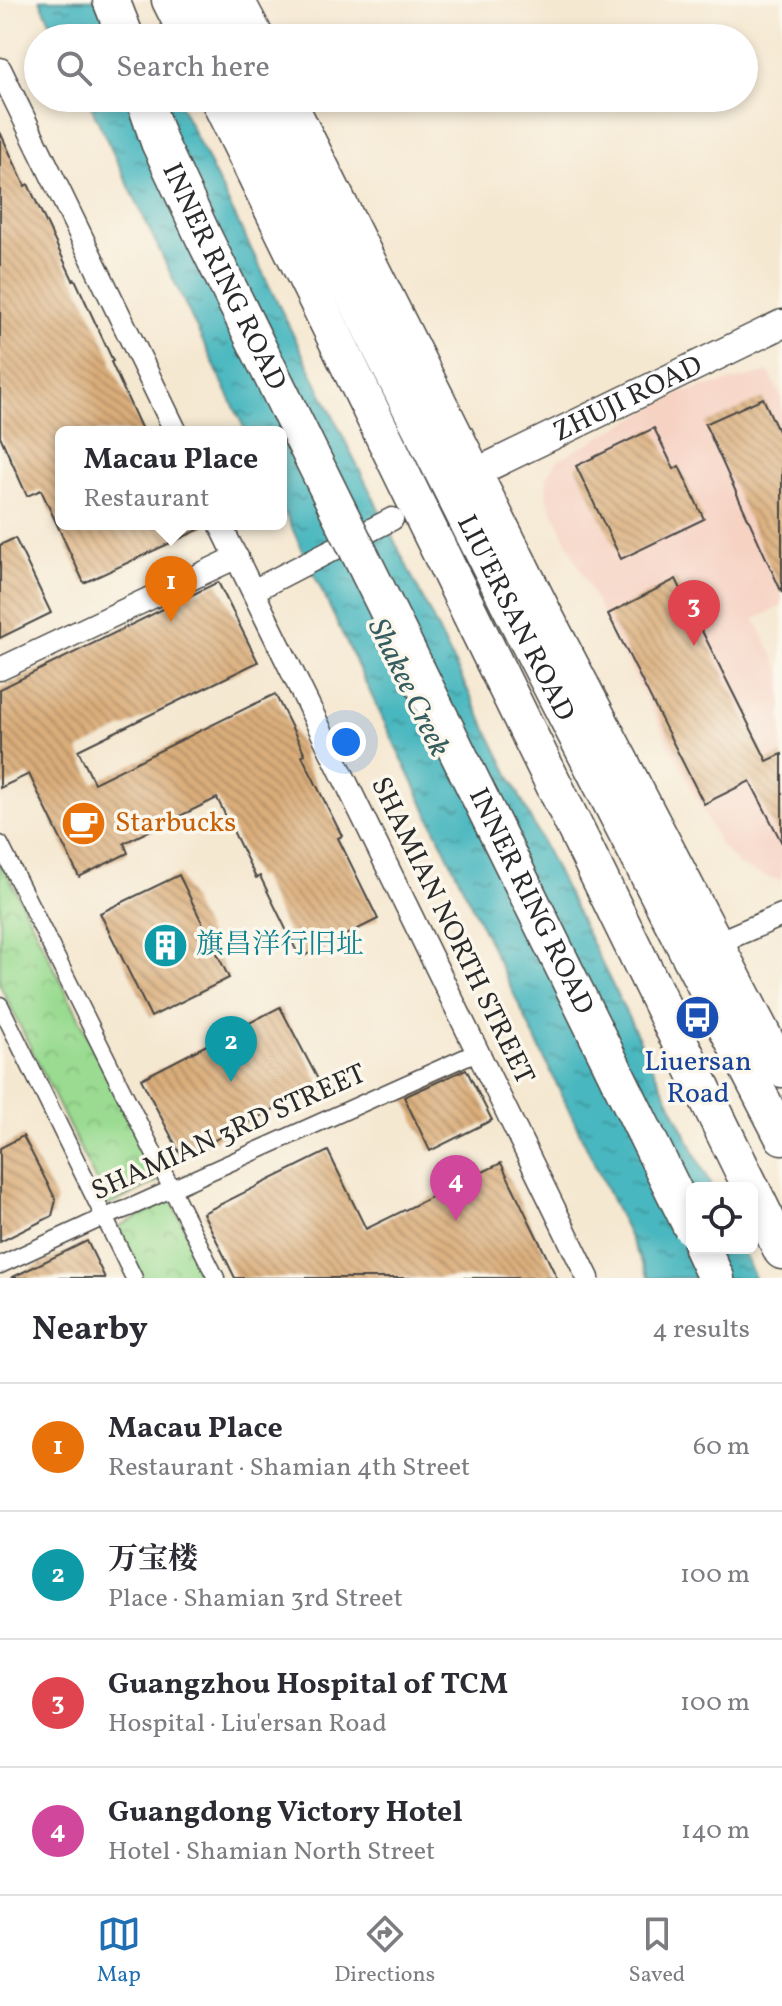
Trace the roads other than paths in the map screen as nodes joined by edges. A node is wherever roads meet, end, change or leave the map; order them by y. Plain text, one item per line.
1 (111, 0) edge
2 (170, 0) edge
3 (204, 0) edge
4 (237, 0) edge
5 (120, 24) edge
6 (182, 24) edge
7 (216, 24) edge
8 (250, 24) edge
9 (0, 69) edge
10 (149, 112) edge
11 (225, 112) edge
12 (261, 112) edge
13 (294, 112) edge
14 (782, 324) edge
15 (173, 426) edge
16 (473, 474) junction
17 (390, 521) dead end
18 (223, 530) edge
19 (237, 557) junction
20 (253, 591) junction
21 (0, 669) edge
22 (0, 844) edge
23 (782, 915) edge
24 (717, 943) junction
25 (0, 1005) edge
26 (478, 1051) junction
27 (782, 1070) edge
28 (782, 1137) edge
29 (749, 1182) edge
30 (172, 1189) junction
31 (758, 1199) edge
32 (758, 1201) edge
33 (686, 1216) edge
34 (104, 1217) junction
35 (782, 1241) edge
36 (782, 1251) edge
37 (705, 1254) edge
38 (0, 1265) edge
39 (134, 1278) edge
40 (216, 1278) edge
41 (588, 1278) edge
42 (716, 1278) edge

1 - 5 highway
2 - 6 highway
3 - 7 main road
4 - 8 main road
9 - 15 street
10 - 33 highway, INNER RING ROAD, bridge
11 - 29 highway
12 - 28 main road, LIU'ERSAN ROAD
13 - 16 main road, LIU'ERSAN ROAD
14 - 16 street, ZHUJI ROAD
16 - 24 main road, LIU'ERSAN ROAD
17 - 20 street
18 - 19 street, SHAMIAN NORTH STREET
19 - 20 street, SHAMIAN NORTH STREET
19 - 21 street
20 - 26 street, SHAMIAN NORTH STREET
22 - 30 street
23 - 24 street
24 - 27 main road, LIU'ERSAN ROAD
25 - 34 street
26 - 30 street, SHAMIAN 3RD STREET
26 - 41 street, SHAMIAN NORTH STREET
30 - 34 street, SHAMIAN 3RD STREET
30 - 40 street
31 - 35 highway
32 - 36 highway
34 - 38 street, SHAMIAN 3RD STREET
34 - 39 street
37 - 42 highway

